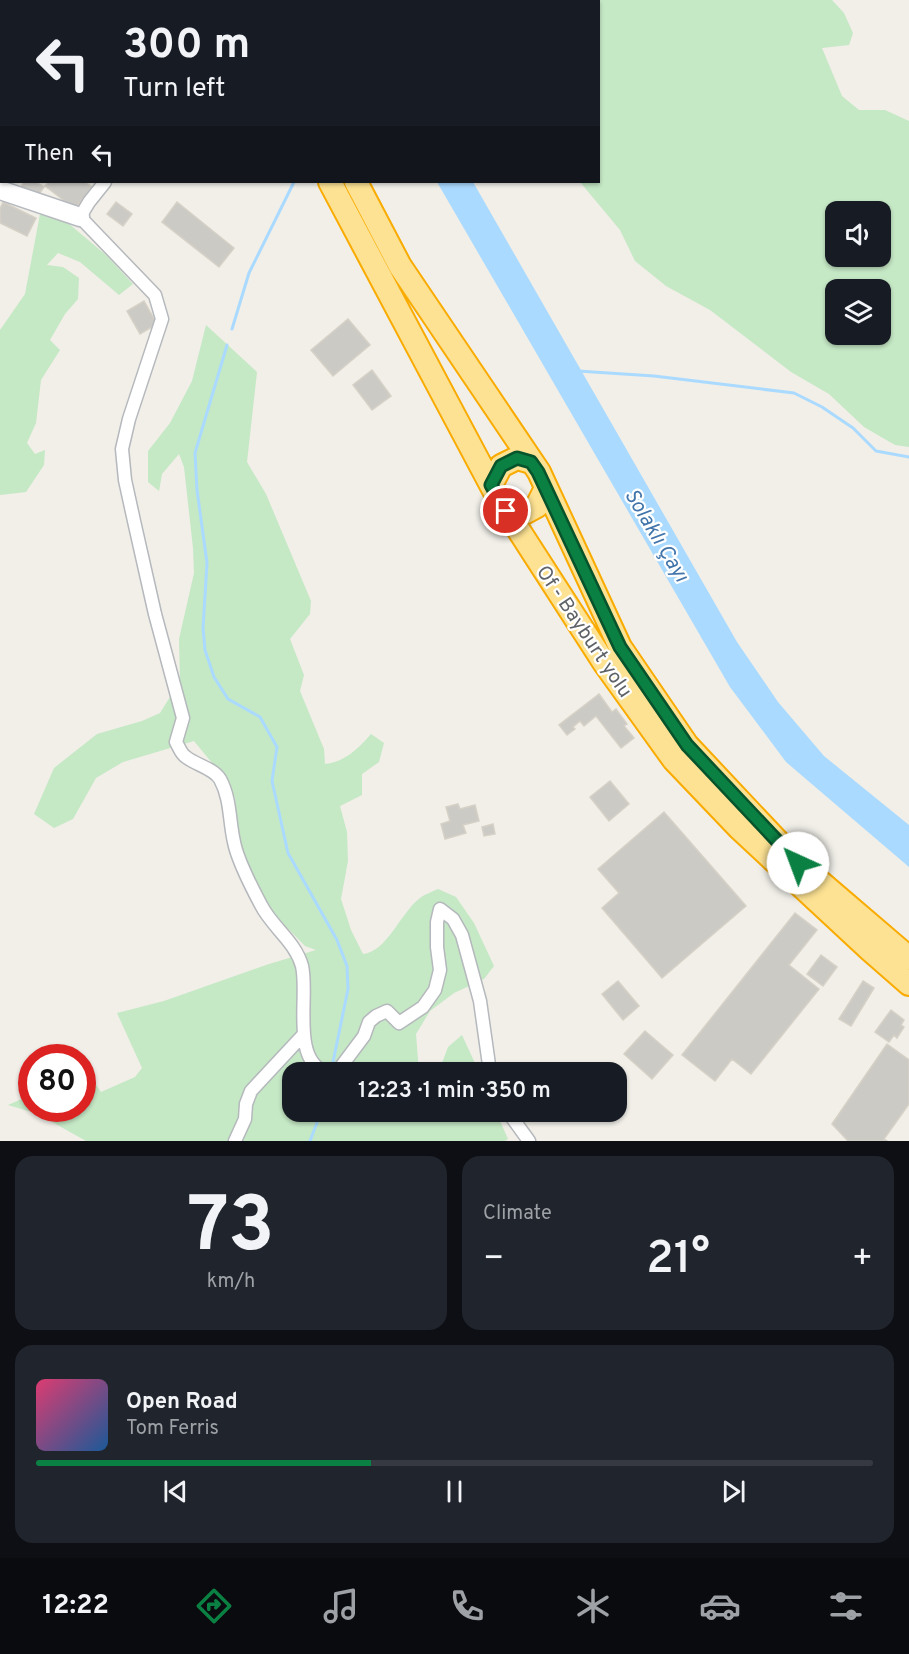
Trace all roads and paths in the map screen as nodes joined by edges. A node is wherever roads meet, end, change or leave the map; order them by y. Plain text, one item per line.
1 (104, 183) edge
2 (331, 183) edge
3 (357, 183) edge
4 (0, 190) edge
5 (80, 217) junction
6 (531, 462) junction
7 (491, 485) junction
8 (546, 488) junction
9 (506, 511) junction
10 (909, 958) edge
11 (909, 984) edge
12 (304, 1034) junction
13 (313, 1062) edge
14 (344, 1062) edge
15 (489, 1062) edge
16 (515, 1122) edge
17 (235, 1141) edge
18 (529, 1141) edge

1 - 5 street
2 - 7 highway, Of - Bayburt yolu
3 - 6 highway, Of - Bayburt yolu
4 - 5 street
5 - 12 street
6 - 7 highway
6 - 8 highway, Of - Bayburt yolu
7 - 9 highway, Of - Bayburt yolu
8 - 9 highway
8 - 10 highway, Of - Bayburt yolu
9 - 11 highway, Of - Bayburt yolu
12 - 13 street
12 - 17 street
14 - 15 street
16 - 18 street

